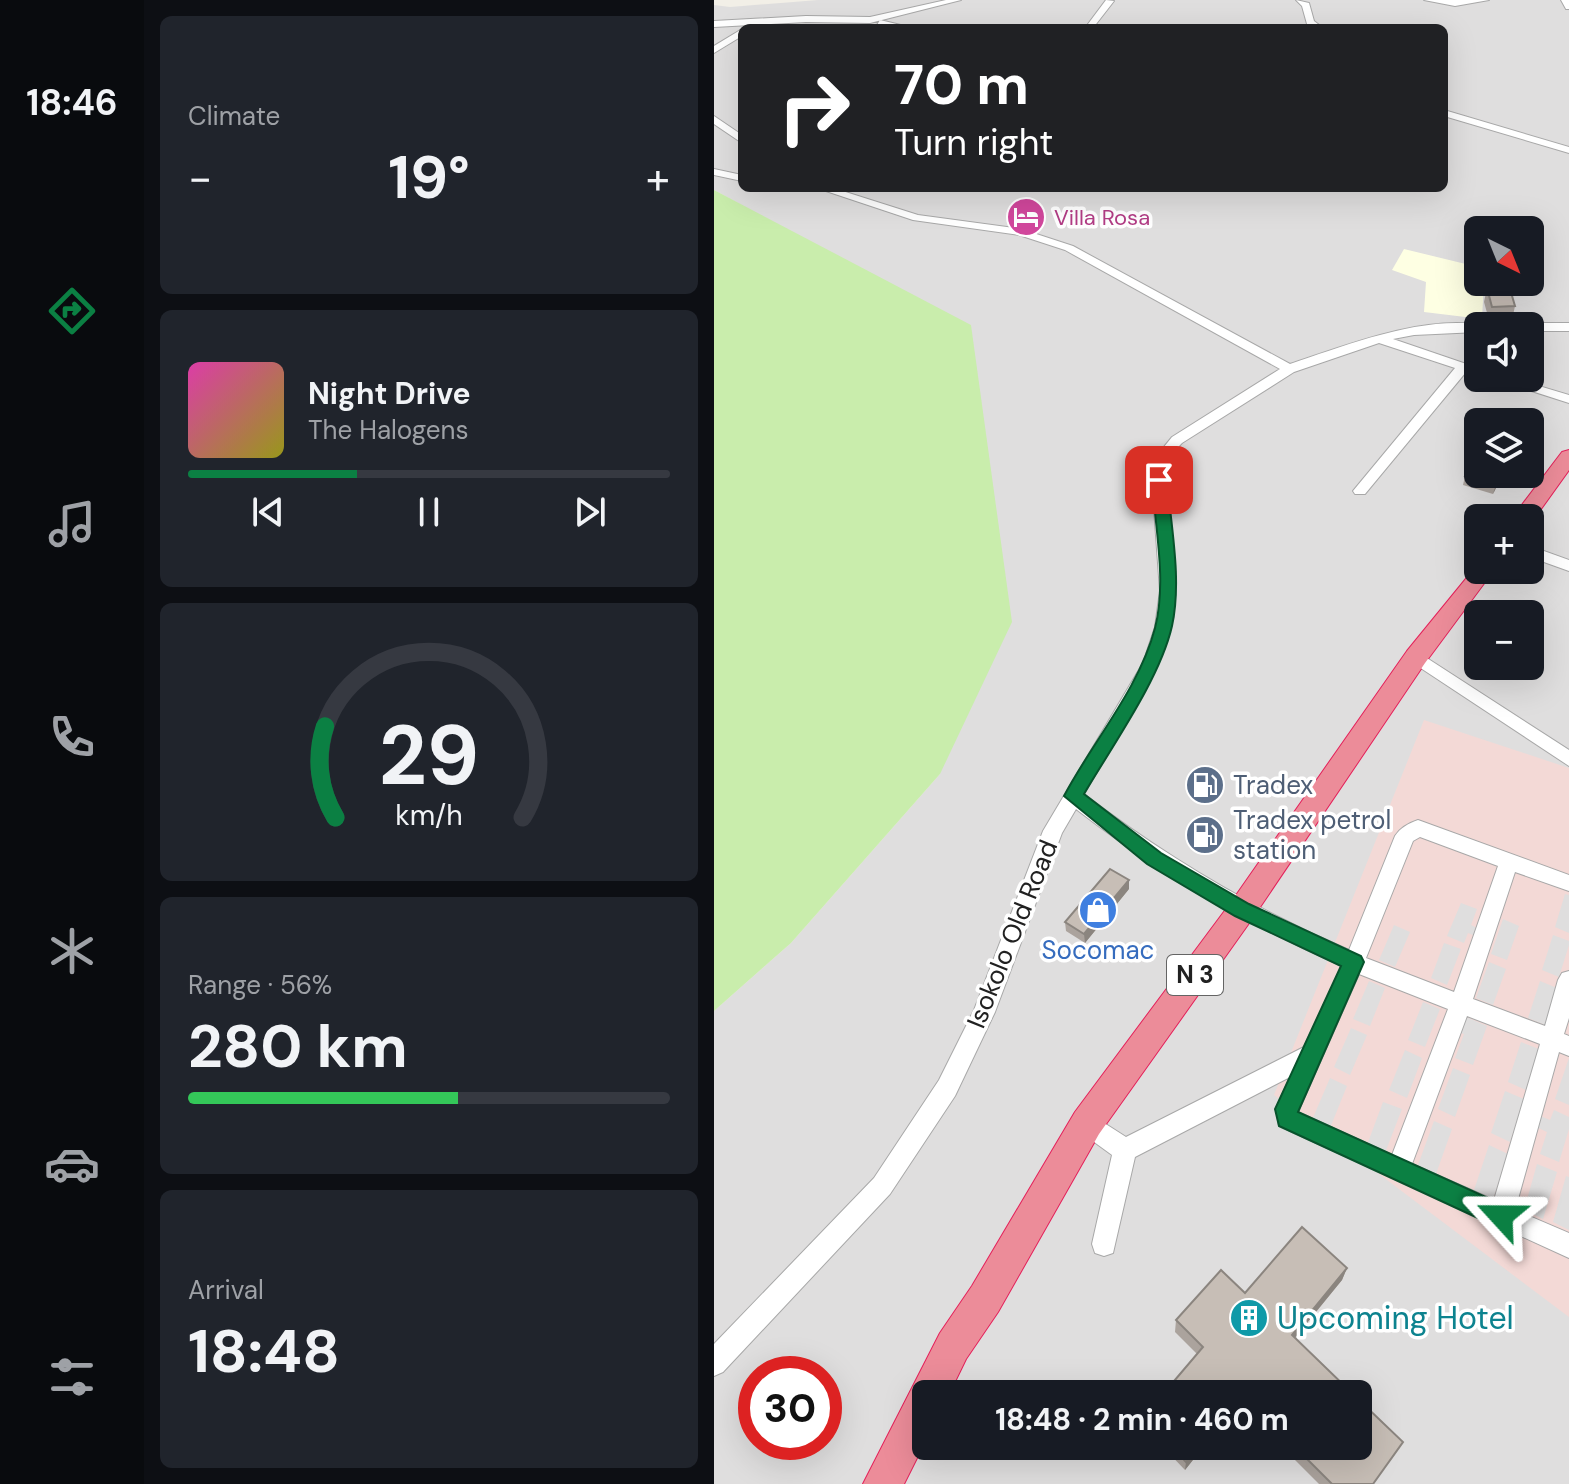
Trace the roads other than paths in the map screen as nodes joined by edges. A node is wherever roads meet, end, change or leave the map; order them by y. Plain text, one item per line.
1 (957, 0) edge
2 (1300, 0) edge
3 (1428, 0) edge
4 (1485, 0) edge
5 (1565, 0) edge
6 (1110, 1) edge
7 (1569, 7) edge
8 (870, 20) junction
9 (758, 21) junction
10 (717, 24) edge
11 (754, 24) edge
12 (890, 24) edge
13 (1092, 24) edge
14 (1313, 24) edge
15 (738, 35) edge
16 (724, 44) junction
17 (738, 47) edge
18 (714, 50) edge
19 (1448, 114) edge
20 (714, 119) edge
21 (738, 137) edge
22 (1569, 150) edge
23 (714, 172) edge
24 (738, 177) edge
25 (835, 192) edge
26 (1544, 327) edge
27 (1569, 327) edge
28 (1464, 329) edge
29 (1377, 339) junction
30 (1462, 368) joint
31 (1289, 369) junction
32 (1544, 392) edge
33 (1569, 399) edge
34 (1569, 456) edge
35 (1360, 491) dead end
36 (1533, 504) edge
37 (1544, 556) edge
38 (1569, 566) edge
39 (1472, 584) edge
40 (1416, 657) junction
41 (1569, 759) edge
42 (1073, 796) junction
43 (1509, 862) junction
44 (1569, 883) edge
45 (1242, 910) junction
46 (1354, 962) junction
47 (1569, 980) edge
48 (1461, 1002) junction
49 (1561, 1043) edge
50 (1312, 1054) junction
51 (1087, 1123) junction
52 (1125, 1150) junction
53 (1398, 1170) junction
54 (1501, 1216) junction
55 (1104, 1244) dead end
56 (1569, 1246) edge
57 (714, 1363) edge
58 (935, 1380) edge
59 (912, 1426) edge
60 (883, 1484) edge

1 - 8 street
2 - 14 street
3 - 4 street
5 - 7 street
6 - 13 street
8 - 9 street
8 - 12 street
9 - 10 street
9 - 11 street
15 - 16 street
16 - 17 street
16 - 18 street
19 - 22 street
20 - 21 street
23 - 24 street
25 - 31 street
26 - 27 street
28 - 29 street, Isokolo Old Road
29 - 30 street
29 - 31 street, Isokolo Old Road
30 - 35 street
31 - 42 street, Isokolo Old Road
32 - 33 street
34 - 36 highway
37 - 38 street
39 - 40 highway, N 3
40 - 41 street
40 - 45 highway, N 3
42 - 45 street
42 - 57 street, Isokolo Old Road
43 - 44 street
43 - 46 street
43 - 48 street
45 - 46 street
45 - 51 highway, N 3
46 - 48 street
46 - 50 street
47 - 49 street
48 - 49 street
48 - 53 street
49 - 54 street
50 - 52 street
50 - 53 street
51 - 52 street
51 - 58 highway, N 3
52 - 55 street
53 - 54 street
54 - 56 street
59 - 60 highway, N 3

